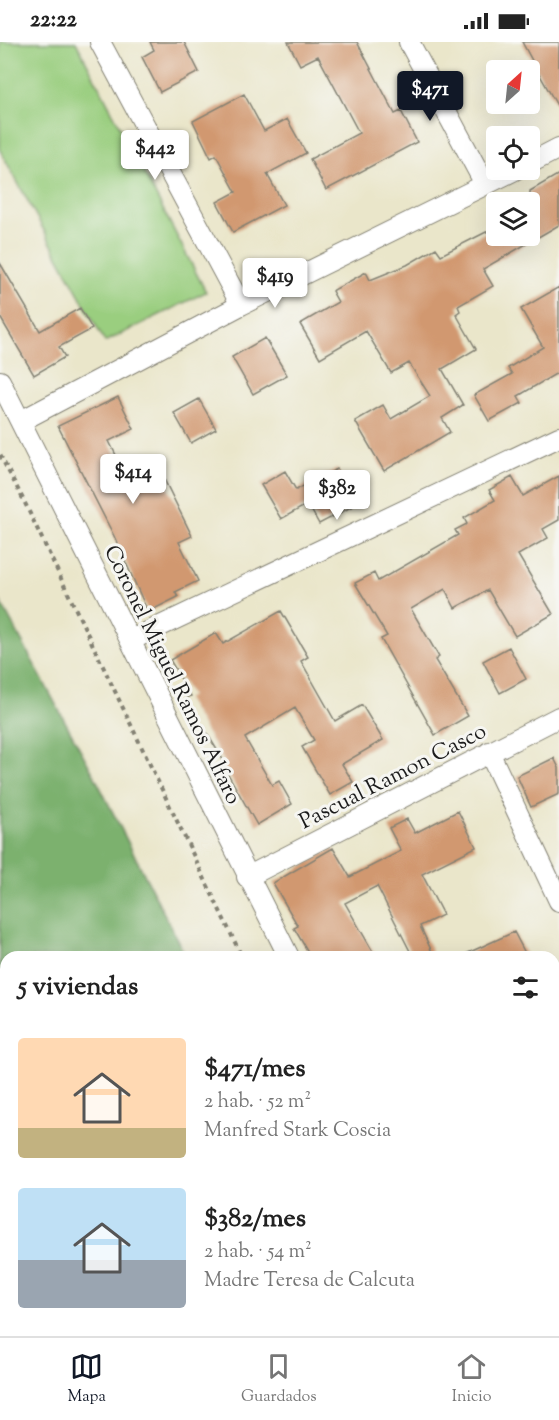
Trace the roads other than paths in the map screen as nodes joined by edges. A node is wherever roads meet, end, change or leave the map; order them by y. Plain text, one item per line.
1 (100, 42) edge
2 (409, 42) edge
3 (559, 148) edge
4 (540, 158) edge
5 (494, 180) edge
6 (485, 184) junction
7 (241, 305) junction
8 (0, 381) edge
9 (21, 421) junction
10 (559, 437) edge
11 (131, 640) junction
12 (559, 717) edge
13 (489, 752) junction
14 (247, 877) junction
15 (559, 901) edge
16 (286, 951) edge

1 - 7 street
2 - 6 street
3 - 4 street
5 - 6 street
6 - 7 street
7 - 9 street
8 - 9 street, Coronel Miguel Ramos Alfaro
9 - 11 street, Coronel Miguel Ramos Alfaro
10 - 11 street
11 - 14 street, Coronel Miguel Ramos Alfaro
12 - 13 street, Pascual Ramon Casco
13 - 14 street, Pascual Ramon Casco
13 - 15 street
14 - 16 street, Coronel Miguel Ramos Alfaro

